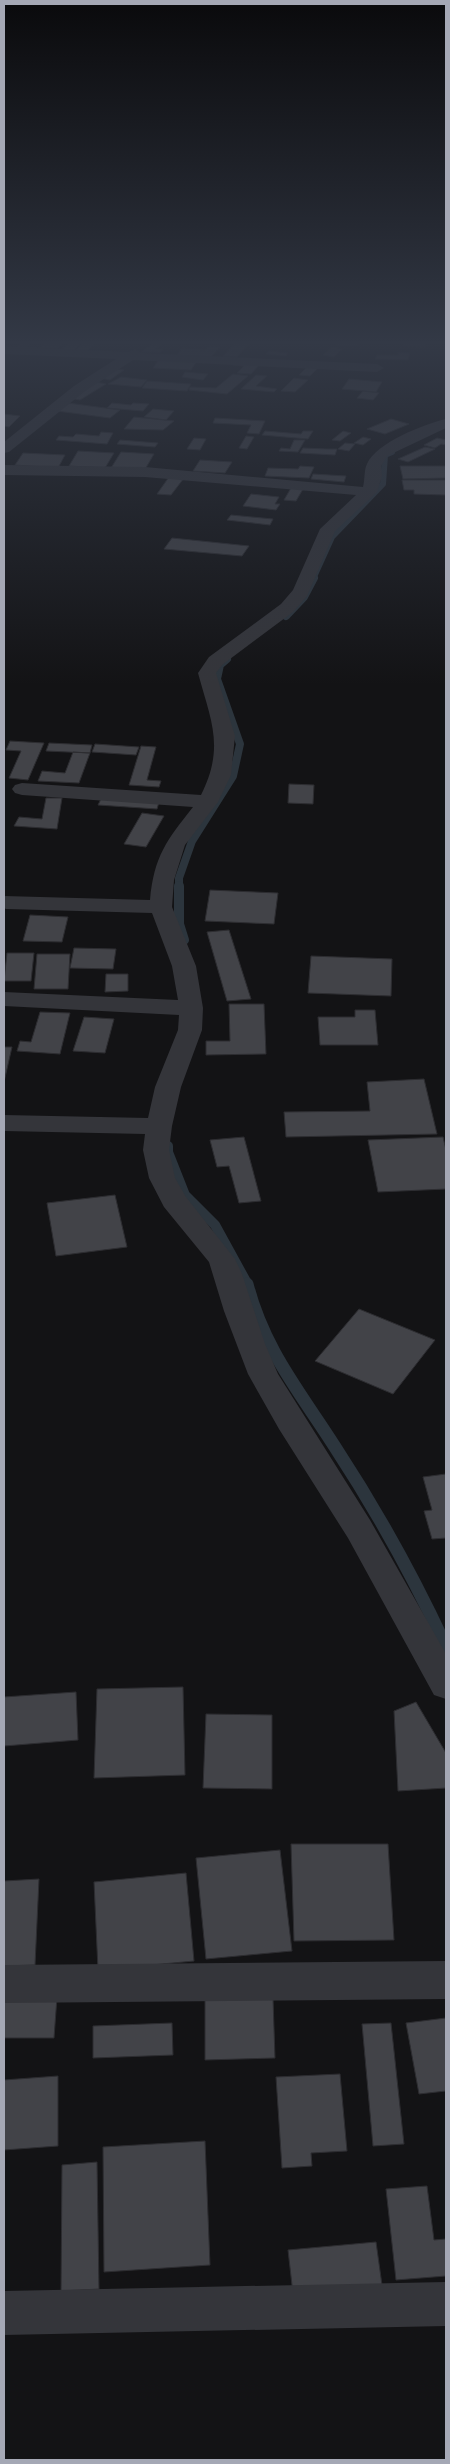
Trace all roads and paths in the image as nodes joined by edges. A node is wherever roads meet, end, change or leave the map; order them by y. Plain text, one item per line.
1 (380, 455) edge
2 (4, 470) edge
3 (370, 492) junction
4 (22, 789) dead end
5 (208, 802) junction
6 (6, 902) dead end
7 (162, 907) junction
8 (4, 999) edge
9 (191, 1008) junction
10 (4, 1123) edge
11 (159, 1126) junction
12 (446, 1686) edge
13 (446, 1980) edge
14 (4, 1984) edge
15 (446, 2304) edge
16 (4, 2313) edge

1 - 3 street
2 - 3 street
3 - 5 street
4 - 5 street
5 - 7 street
6 - 7 street
7 - 9 street
8 - 9 street
9 - 11 street
10 - 11 street
11 - 12 street
13 - 14 street
15 - 16 street

